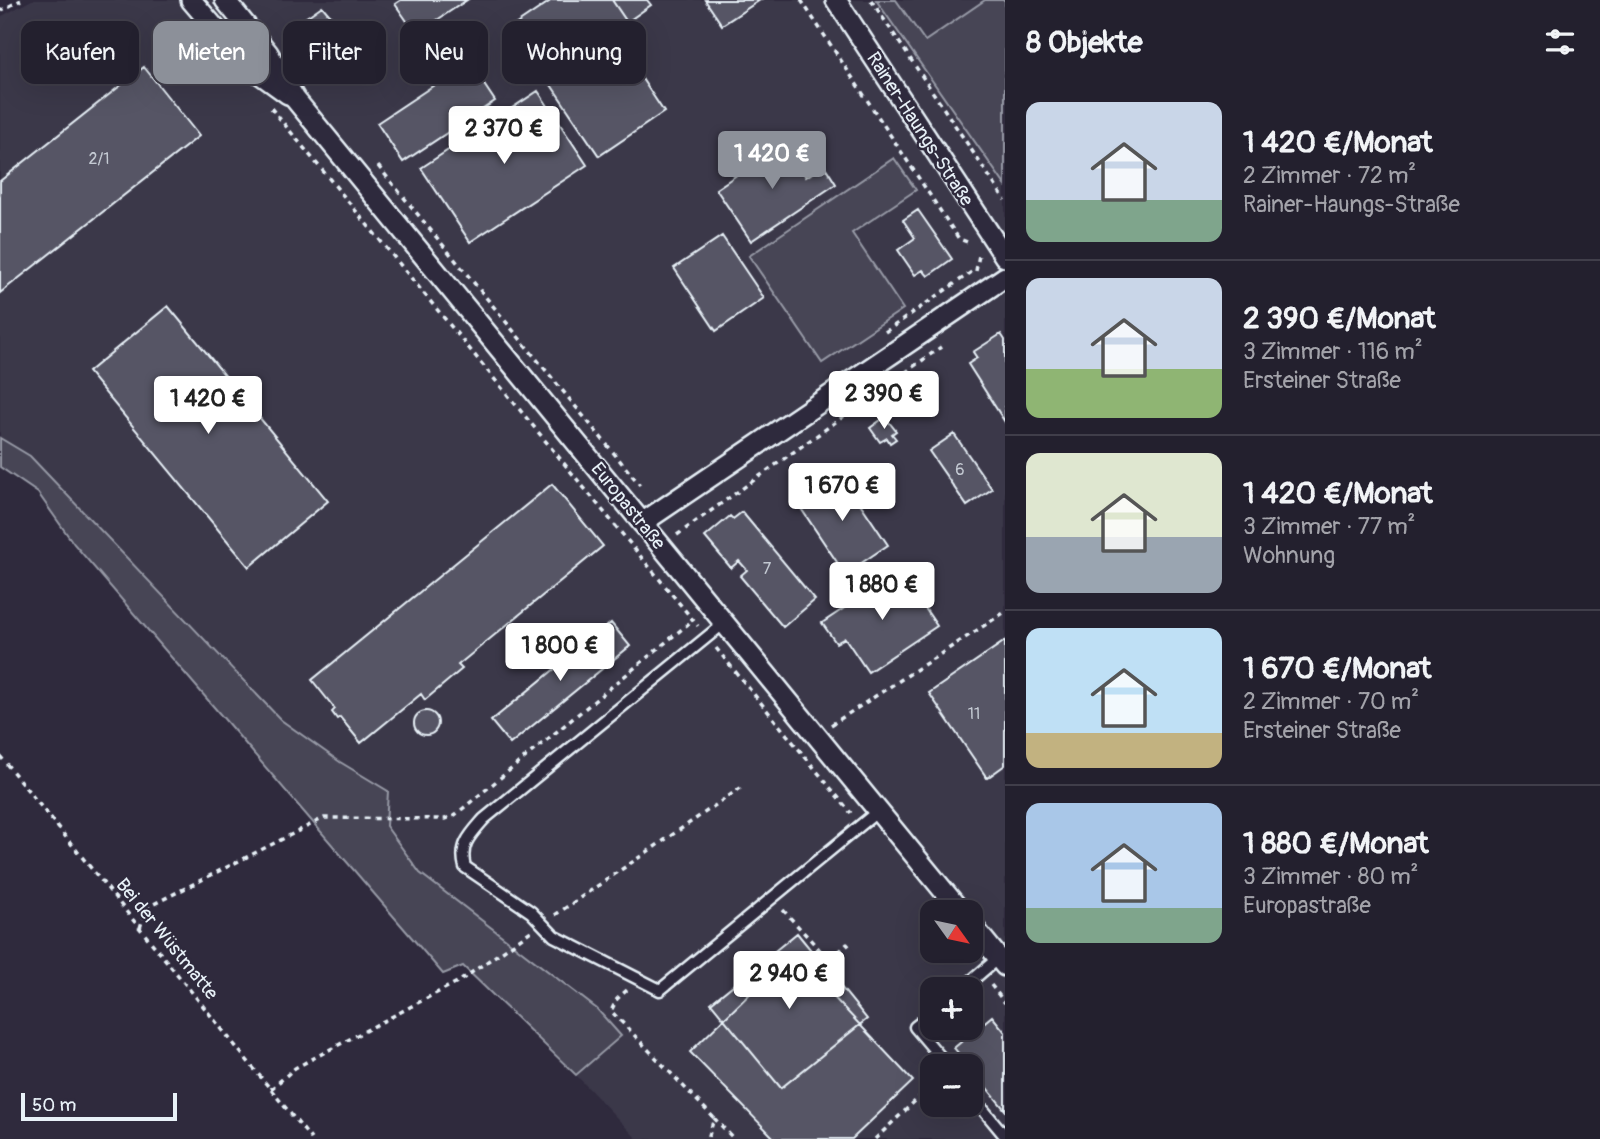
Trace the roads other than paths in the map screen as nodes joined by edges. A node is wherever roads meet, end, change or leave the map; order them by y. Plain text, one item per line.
1 (191, 0) edge
2 (225, 0) edge
3 (836, 0) edge
4 (295, 99) junction
5 (1005, 257) edge
6 (1005, 277) edge
7 (642, 523) junction
8 (723, 624) junction
9 (878, 811) junction
10 (951, 900) edge
11 (984, 940) edge
12 (1002, 962) edge
13 (980, 977) edge
14 (926, 1040) edge
15 (938, 1054) edge
16 (983, 1109) edge
17 (1005, 1136) edge

1 - 4 street, Europastraße
2 - 4 street, Europastraße
3 - 5 street, Rainer-Haungs-Straße
4 - 7 street, Europastraße
6 - 7 street
7 - 8 street, Europastraße
8 - 9 street, Europastraße
8 - 9 lane
9 - 10 street, Europastraße
11 - 12 street
12 - 13 lane
14 - 15 lane
16 - 17 lane

